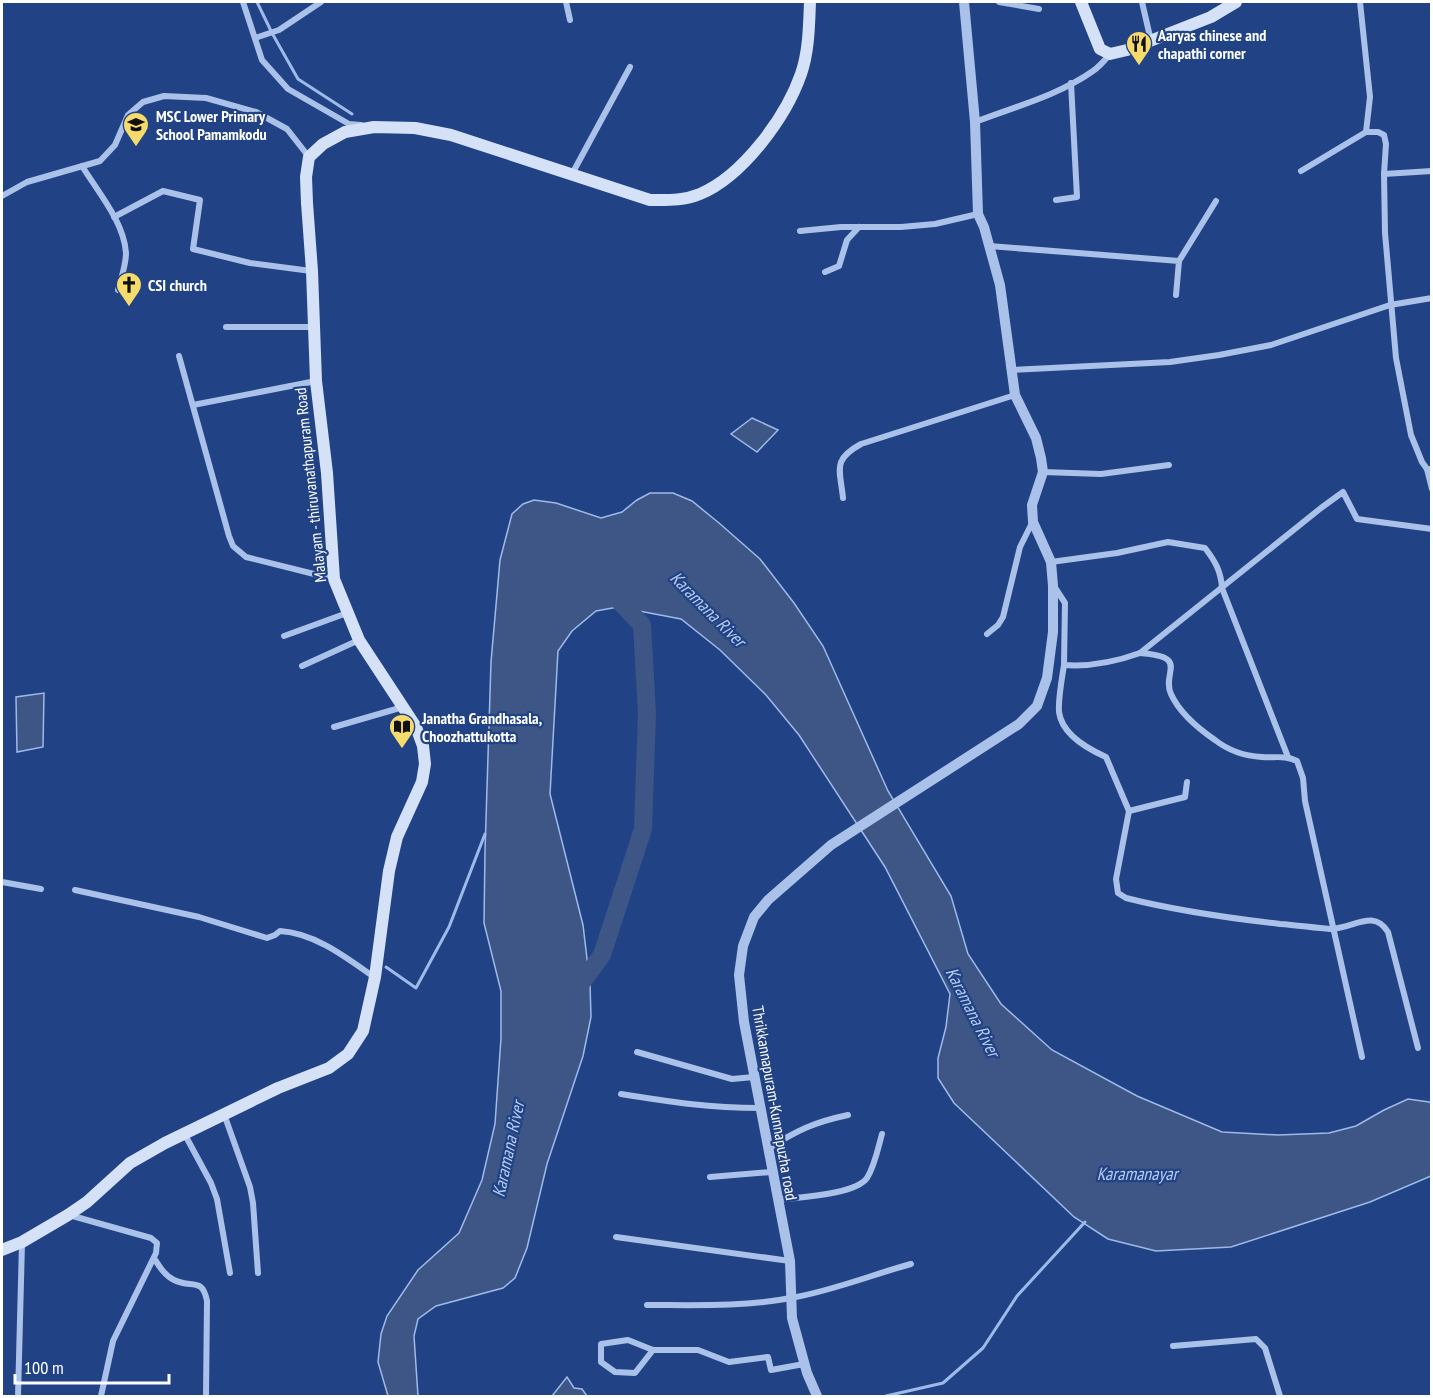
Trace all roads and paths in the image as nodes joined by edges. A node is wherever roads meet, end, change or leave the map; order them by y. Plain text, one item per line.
1 (243, 2) edge
2 (321, 2) edge
3 (566, 2) edge
4 (810, 2) edge
5 (964, 2) edge
6 (999, 2) edge
7 (1081, 2) edge
8 (1142, 2) edge
9 (1236, 2) edge
10 (1360, 2) edge
11 (1039, 9) dead end
12 (570, 20) dead end
13 (255, 38) junction
14 (1151, 41) junction
15 (1110, 54) junction
16 (630, 67) dead end
17 (1071, 83) junction
18 (975, 122) junction
19 (374, 127) junction
20 (1366, 132) junction
21 (309, 158) junction
22 (82, 166) junction
23 (1301, 171) dead end
24 (1431, 171) edge
25 (572, 174) junction
26 (1384, 174) junction
27 (2, 196) edge
28 (1056, 200) dead end
29 (1216, 201) dead end
30 (978, 214) junction
31 (114, 217) junction
32 (859, 227) junction
33 (800, 231) dead end
34 (989, 246) junction
35 (1179, 261) junction
36 (312, 271) junction
37 (825, 272) dead end
38 (118, 290) dead end
39 (1176, 295) dead end
40 (1431, 298) edge
41 (1390, 305) junction
42 (226, 327) dead end
43 (314, 327) junction
44 (179, 356) dead end
45 (1011, 370) junction
46 (316, 381) junction
47 (1015, 395) junction
48 (193, 405) junction
49 (1169, 465) dead end
50 (1429, 469) edge
51 (1043, 472) junction
52 (1431, 489) edge
53 (843, 498) dead end
54 (1033, 522) junction
55 (1431, 529) edge
56 (1051, 562) junction
57 (334, 579) junction
58 (1053, 586) junction
59 (1222, 588) junction
60 (347, 613) junction
61 (987, 634) dead end
62 (284, 636) dead end
63 (359, 640) junction
64 (1140, 653) junction
65 (1064, 665) junction
66 (302, 666) dead end
67 (404, 707) junction
68 (334, 727) dead end
69 (1288, 757) junction
70 (1187, 782) dead end
71 (1130, 811) junction
72 (2, 882) edge
73 (41, 890) dead end
74 (75, 890) dead end
75 (1332, 929) junction
76 (375, 977) junction
77 (1418, 1048) dead end
78 (637, 1052) dead end
79 (1362, 1057) dead end
80 (754, 1077) junction
81 (621, 1094) dead end
82 (760, 1108) junction
83 (224, 1114) junction
84 (848, 1115) dead end
85 (184, 1133) junction
86 (882, 1134) dead end
87 (768, 1149) junction
88 (771, 1172) junction
89 (710, 1177) dead end
90 (777, 1200) junction
91 (68, 1215) junction
92 (616, 1237) dead end
93 (22, 1242) junction
94 (2, 1250) edge
95 (154, 1258) junction
96 (790, 1261) junction
97 (911, 1264) dead end
98 (230, 1273) dead end
99 (258, 1273) dead end
100 (790, 1298) junction
101 (647, 1305) dead end
102 (1173, 1346) dead end
103 (653, 1350) junction
104 (804, 1364) junction
105 (18, 1396) edge
106 (101, 1396) edge
107 (206, 1396) edge
108 (817, 1396) edge
109 (1280, 1396) edge

1 - 13 street
2 - 13 street
3 - 12 street
4 - 25 main road
5 - 18 street
6 - 11 street
7 - 15 main road
8 - 14 street
9 - 14 main road
10 - 20 street
13 - 19 street
14 - 15 main road
15 - 17 street
16 - 25 street
17 - 18 street
17 - 28 street
18 - 30 street
19 - 21 main road
19 - 25 main road
20 - 23 street
20 - 26 street
21 - 22 street
21 - 36 main road, Malayam - thiruvanathapuram Road
22 - 27 street
22 - 31 street
24 - 26 street
26 - 41 street
29 - 35 street
30 - 32 street
30 - 34 street
31 - 36 street
31 - 38 street
32 - 33 street
32 - 37 street
34 - 35 street
34 - 45 street
35 - 39 street
36 - 43 main road, Malayam - thiruvanathapuram Road
40 - 41 street
41 - 45 street
41 - 50 street
42 - 43 street
43 - 46 main road, Malayam - thiruvanathapuram Road
44 - 48 street
45 - 47 street
46 - 48 street
46 - 57 main road, Malayam - thiruvanathapuram Road
47 - 51 street
47 - 53 street
48 - 57 street
49 - 51 street
50 - 52 street
51 - 54 street
54 - 56 street, Thrikkannapuram-Kunnapuzha road
54 - 61 street
55 - 59 street
56 - 58 street, Thrikkannapuram-Kunnapuzha road
56 - 59 street
57 - 60 main road, Malayam - thiruvanathapuram Road
58 - 65 street
58 - 80 street, Thrikkannapuram-Kunnapuzha road
59 - 64 street
59 - 69 street
60 - 62 street
60 - 63 main road, Malayam - thiruvanathapuram Road
63 - 66 street
63 - 67 main road, Malayam - thiruvanathapuram Road
64 - 65 street
64 - 69 street
65 - 71 street
67 - 68 street
67 - 76 main road, Malayam - thiruvanathapuram Road
69 - 75 street
70 - 71 street
71 - 75 street
72 - 73 street
74 - 76 street
75 - 77 street
75 - 79 street
76 - 83 main road, Malayam - thiruvanathapuram Road
78 - 80 street
80 - 82 street, Thrikkannapuram-Kunnapuzha road
81 - 82 street
82 - 87 street, Thrikkannapuram-Kunnapuzha road
83 - 85 main road, Malayam - thiruvanathapuram Road
83 - 99 street
84 - 87 street
85 - 91 main road, Malayam - thiruvanathapuram Road
85 - 98 street
86 - 90 street
87 - 88 street, Thrikkannapuram-Kunnapuzha road
88 - 89 street
88 - 90 street, Thrikkannapuram-Kunnapuzha road
90 - 96 street, Thrikkannapuram-Kunnapuzha road
91 - 93 main road, Malayam - thiruvanathapuram Road
91 - 95 street
92 - 96 street
93 - 94 main road, Malayam - thiruvanathapuram Road
93 - 105 street
95 - 106 street
95 - 107 street
96 - 100 street, Thrikkannapuram-Kunnapuzha road
97 - 100 street
100 - 101 street
100 - 104 street, Thrikkannapuram-Kunnapuzha road
102 - 109 street
103 - 103 street
103 - 104 street
104 - 108 street, Thrikkannapuram-Kunnapuzha road

